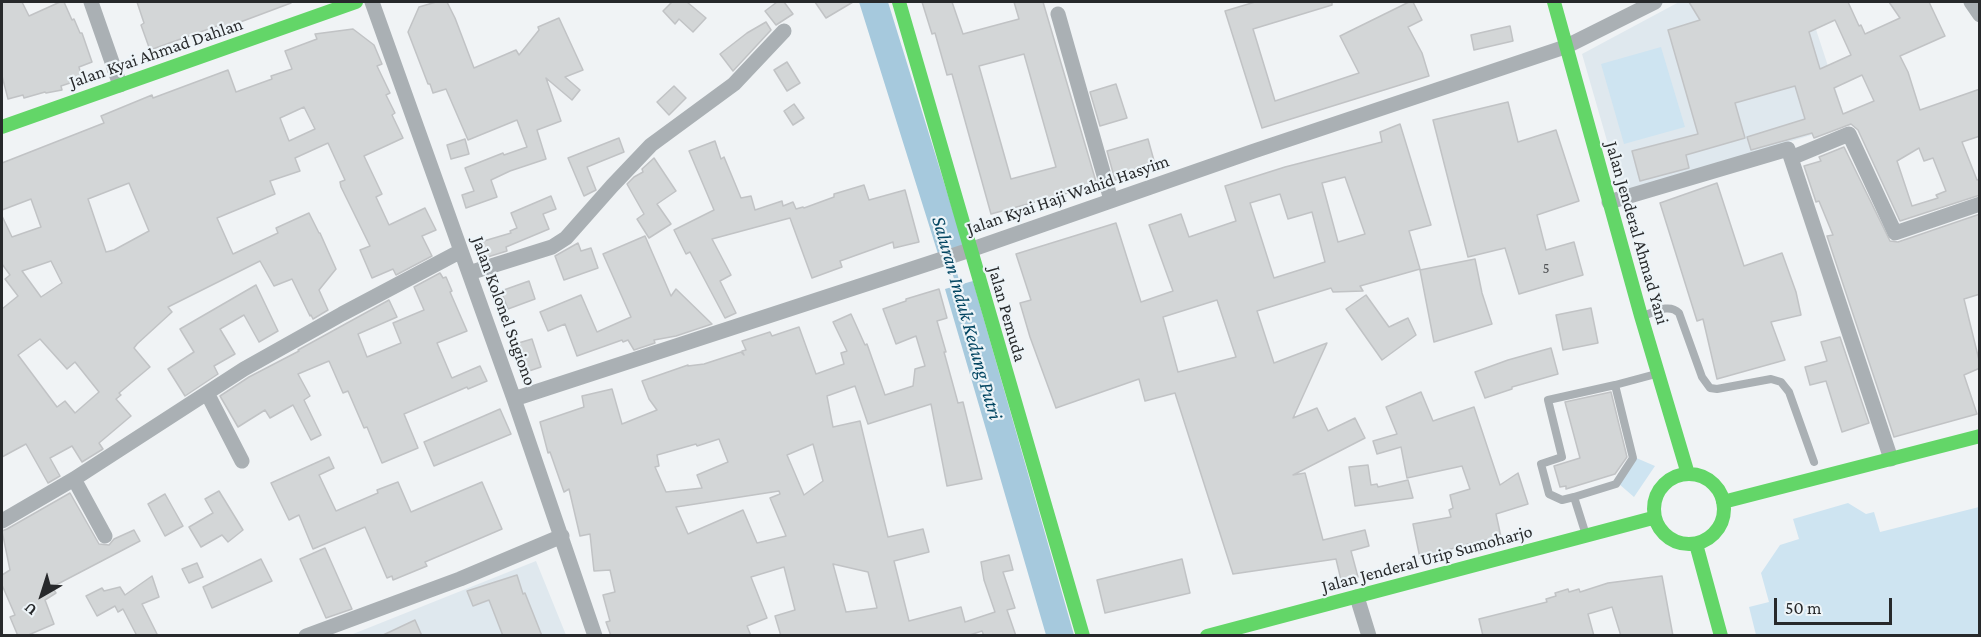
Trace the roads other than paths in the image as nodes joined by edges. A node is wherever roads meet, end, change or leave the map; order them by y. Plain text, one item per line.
1 (91, 2) edge
2 (356, 2) edge
3 (372, 2) edge
4 (900, 2) edge
5 (1554, 2) edge
6 (1655, 2) edge
7 (1971, 2) edge
8 (1058, 14) dead end
9 (1980, 15) edge
10 (784, 31) dead end
11 (1565, 47) junction
12 (120, 85) junction
13 (2, 127) edge
14 (1791, 158) junction
15 (1111, 200) junction
16 (1609, 202) junction
17 (1980, 204) edge
18 (970, 250) junction
19 (461, 251) junction
20 (469, 273) junction
21 (1641, 316) junction
22 (1658, 374) junction
23 (1615, 385) junction
24 (207, 393) junction
25 (514, 399) junction
26 (1980, 436) edge
27 (1891, 459) junction
28 (242, 461) dead end
29 (1814, 462) dead end
30 (1688, 474) junction
31 (74, 480) junction
32 (1574, 497) junction
33 (1723, 502) junction
34 (1655, 519) junction
35 (2, 521) edge
36 (105, 536) dead end
37 (562, 536) junction
38 (1586, 536) junction
39 (1696, 543) junction
40 (1357, 597) junction
41 (306, 636) edge
42 (595, 636) edge
43 (1083, 636) edge
44 (1207, 636) edge
45 (1369, 636) edge
46 (1721, 636) edge

1 - 12 street
2 - 12 main road, Jalan Kyai Ahmad Dahlan
3 - 19 street, Jalan Kolonel Sugiono
4 - 18 main road, Jalan Pemuda
5 - 11 main road, Jalan Jenderal Ahmad Yani
6 - 11 street, Jalan Kyai Haji Wahid Hasyim
7 - 9 street
8 - 15 street
10 - 20 street
11 - 15 street, Jalan Kyai Haji Wahid Hasyim
11 - 16 main road, Jalan Jenderal Ahmad Yani
12 - 13 main road, Jalan Kyai Ahmad Dahlan
14 - 16 street
14 - 17 street
14 - 27 street
15 - 18 street, Jalan Kyai Haji Wahid Hasyim
16 - 21 main road, Jalan Jenderal Ahmad Yani
18 - 25 street, Jalan Kyai Haji Wahid Hasyim
18 - 43 main road, Jalan Pemuda
19 - 20 street, Jalan Kolonel Sugiono
19 - 24 street
20 - 25 street, Jalan Kolonel Sugiono
21 - 22 main road, Jalan Jenderal Ahmad Yani
21 - 29 lane
22 - 23 lane
22 - 30 main road, Jalan Jenderal Ahmad Yani
23 - 32 lane
23 - 32 lane
24 - 28 street
24 - 31 street
25 - 37 street, Jalan Kolonel Sugiono
26 - 27 main road
27 - 33 main road
30 - 33 main road
30 - 34 main road
31 - 35 street
31 - 36 street
32 - 38 lane
33 - 39 main road
34 - 38 main road, Jalan Jenderal Urip Sumoharjo
34 - 39 main road
37 - 41 street
37 - 42 street, Jalan Kolonel Sugiono
38 - 40 main road, Jalan Jenderal Urip Sumoharjo
39 - 46 main road
40 - 44 main road, Jalan Jenderal Urip Sumoharjo
40 - 45 street

